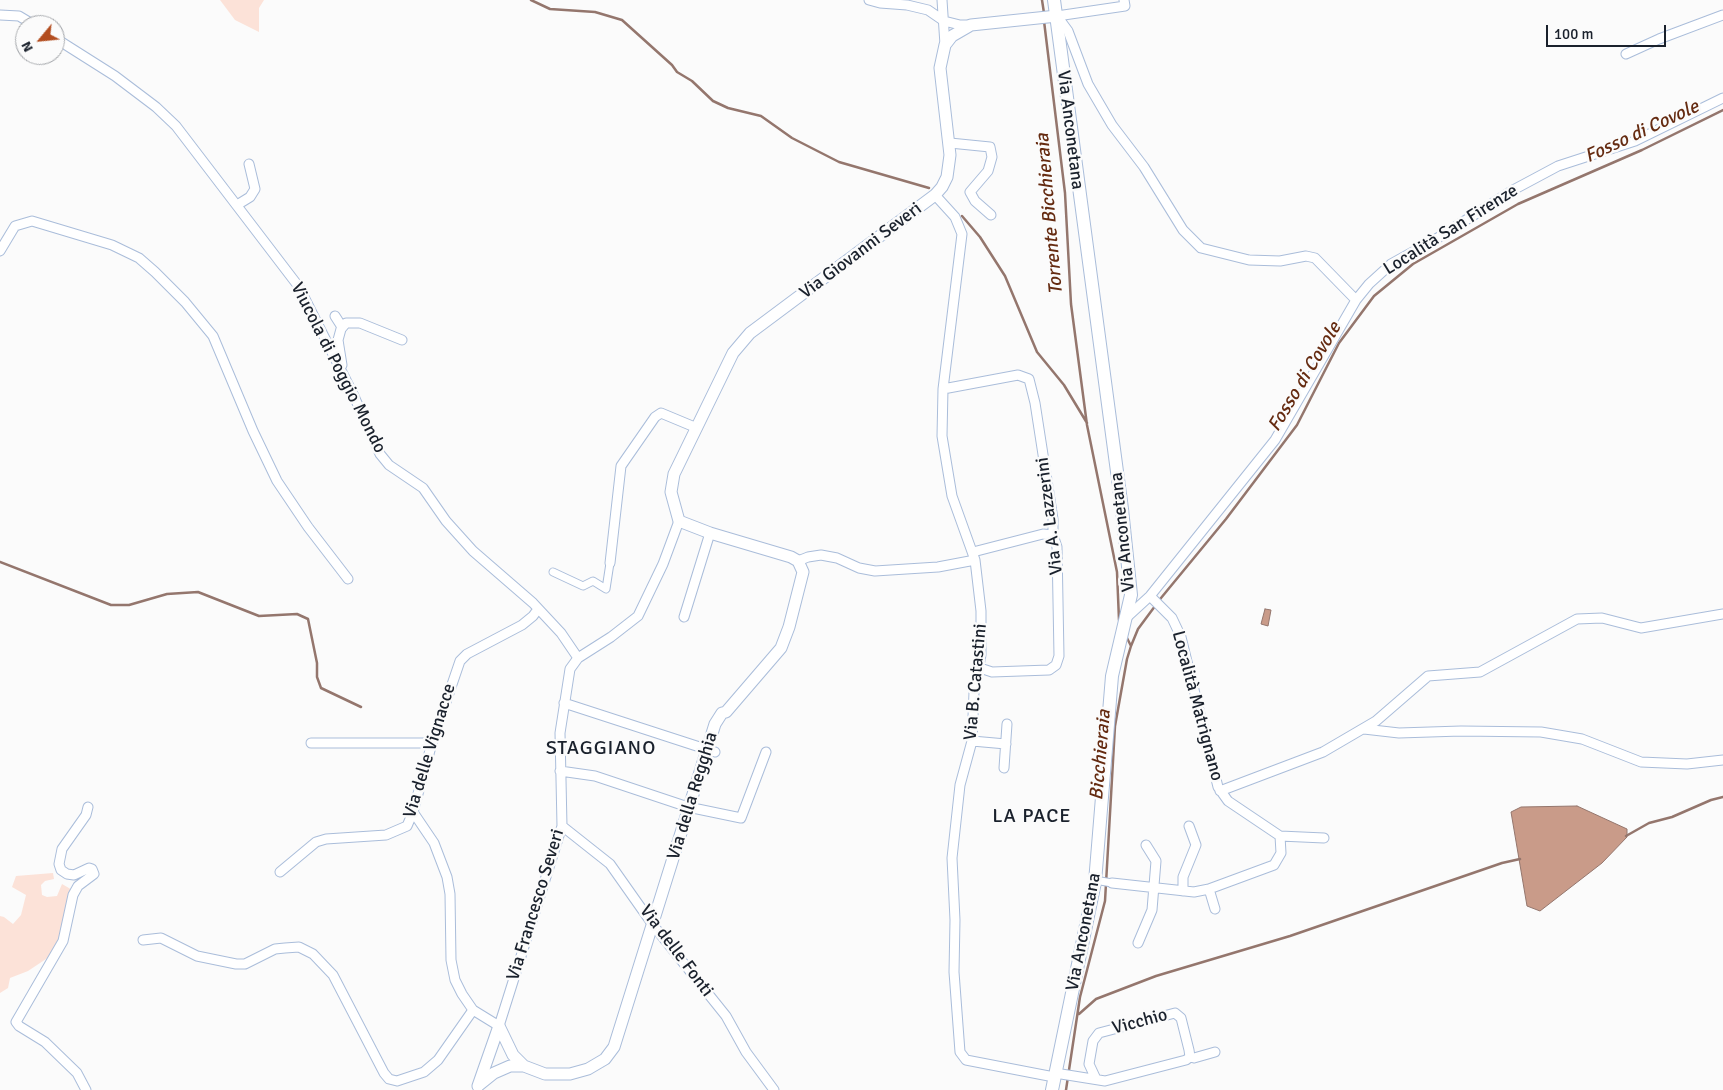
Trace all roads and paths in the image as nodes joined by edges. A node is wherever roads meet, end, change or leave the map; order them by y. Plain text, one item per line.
1 (868, 0) edge
2 (942, 0) edge
3 (1054, 0) edge
4 (1124, 0) edge
5 (0, 15) edge
6 (1723, 15) edge
7 (15, 16) edge
8 (1048, 16) junction
9 (944, 21) junction
10 (971, 25) junction
11 (65, 44) edge
12 (945, 45) junction
13 (1626, 54) dead end
14 (1723, 98) edge
15 (950, 143) junction
16 (249, 164) dead end
17 (936, 195) junction
18 (238, 205) junction
19 (991, 215) dead end
20 (0, 252) edge
21 (1356, 300) junction
22 (334, 316) dead end
23 (342, 327) junction
24 (402, 340) dead end
25 (349, 388) junction
26 (943, 389) junction
27 (697, 428) junction
28 (679, 521) junction
29 (710, 534) junction
30 (1053, 535) junction
31 (974, 556) junction
32 (798, 561) junction
33 (610, 563) joint
34 (553, 572) dead end
35 (348, 579) dead end
36 (1152, 598) junction
37 (538, 609) junction
38 (1723, 614) edge
39 (684, 617) dead end
40 (1126, 618) junction
41 (578, 658) junction
42 (980, 668) junction
43 (564, 703) junction
44 (1007, 724) dead end
45 (1364, 729) junction
46 (972, 741) junction
47 (311, 743) dead end
48 (432, 743) junction
49 (1006, 744) junction
50 (710, 751) junction
51 (766, 752) dead end
52 (1723, 760) edge
53 (1004, 768) dead end
54 (560, 771) junction
55 (1220, 791) junction
56 (88, 807) dead end
57 (688, 807) junction
58 (413, 812) junction
59 (562, 826) junction
60 (1189, 826) dead end
61 (1280, 836) junction
62 (1324, 838) dead end
63 (1146, 845) dead end
64 (280, 872) dead end
65 (1095, 880) junction
66 (1112, 883) joint
67 (1154, 887) junction
68 (1210, 889) junction
69 (1183, 890) junction
70 (1215, 909) dead end
71 (653, 925) junction
72 (142, 940) dead end
73 (1138, 943) dead end
74 (474, 1010) junction
75 (499, 1026) junction
76 (1215, 1052) dead end
77 (489, 1053) junction
78 (513, 1055) junction
79 (1190, 1057) junction
80 (510, 1066) junction
81 (524, 1066) junction
82 (1057, 1074) junction
83 (1096, 1079) junction
84 (478, 1087) edge
85 (86, 1090) edge
86 (774, 1090) edge
87 (1052, 1090) edge

1 - 9 street
2 - 9 street
3 - 8 main road, Via Anconetana
4 - 8 street
5 - 7 street
6 - 13 street
8 - 10 street
8 - 21 street
8 - 40 main road, Via Anconetana
9 - 10 street
9 - 12 street
10 - 12 street
11 - 18 street, Viucola di Poggio Mondo
12 - 15 street, Via Giovanni Severi
14 - 21 street, Località San Firenze
15 - 17 street, Via Giovanni Severi
15 - 19 street
16 - 18 street
17 - 26 street, Via B. Catastini
17 - 27 street, Via Giovanni Severi
18 - 25 street, Viucola di Poggio Mondo
20 - 35 street
21 - 36 street, Località San Firenze
22 - 23 street
23 - 24 street
23 - 25 street
25 - 37 street, Viucola di Poggio Mondo
26 - 30 street, Via A. Lazzerini
26 - 31 street, Via B. Catastini
27 - 28 street, Via Giovanni Severi
27 - 33 street
28 - 29 street
28 - 41 street
29 - 32 street
29 - 39 street
30 - 31 street
30 - 42 street, Via A. Lazzerini
31 - 32 street
31 - 42 street, Via B. Catastini
32 - 50 street, Via della Regghia
33 - 34 street
36 - 40 street, Località San Firenze
36 - 55 street, Località Matrignano
37 - 41 street, Viucola di Poggio Mondo
37 - 48 street, Via delle Vignacce
38 - 45 street
40 - 65 main road, Via Anconetana
41 - 43 street, Via Francesco Severi
42 - 46 street, Via B. Catastini
43 - 50 street
43 - 54 street, Via Francesco Severi
44 - 49 street
45 - 52 street
45 - 55 street
46 - 49 street
46 - 82 street, Via B. Catastini
47 - 48 street
48 - 58 street, Via delle Vignacce
49 - 53 street
50 - 57 street, Via della Regghia
51 - 57 street
54 - 57 street
54 - 59 street, Via Francesco Severi
55 - 61 street, Località Matrignano
56 - 85 street
57 - 71 street, Via della Regghia
58 - 64 street, Via delle Vignacce
58 - 74 street
59 - 71 street, Via delle Fonti
59 - 75 street, Via Francesco Severi
60 - 69 street
61 - 62 street
61 - 68 street
63 - 67 street
65 - 66 street
65 - 82 main road, Via Anconetana
66 - 67 street
67 - 69 street
67 - 73 street
68 - 69 street
68 - 70 street
71 - 81 street, Via della Regghia
71 - 86 street, Via delle Fonti
72 - 74 street
74 - 75 street
75 - 77 street, Via Francesco Severi
75 - 78 street, Via della Regghia
76 - 79 street
77 - 78 street
77 - 80 street, Via della Regghia
77 - 84 street, Via Francesco Severi
78 - 81 street, Via della Regghia
79 - 83 street
79 - 83 street, Vicchio
80 - 81 street, Via della Regghia
80 - 84 street, Via della Regghia
82 - 83 street
82 - 87 main road, Via Anconetana

